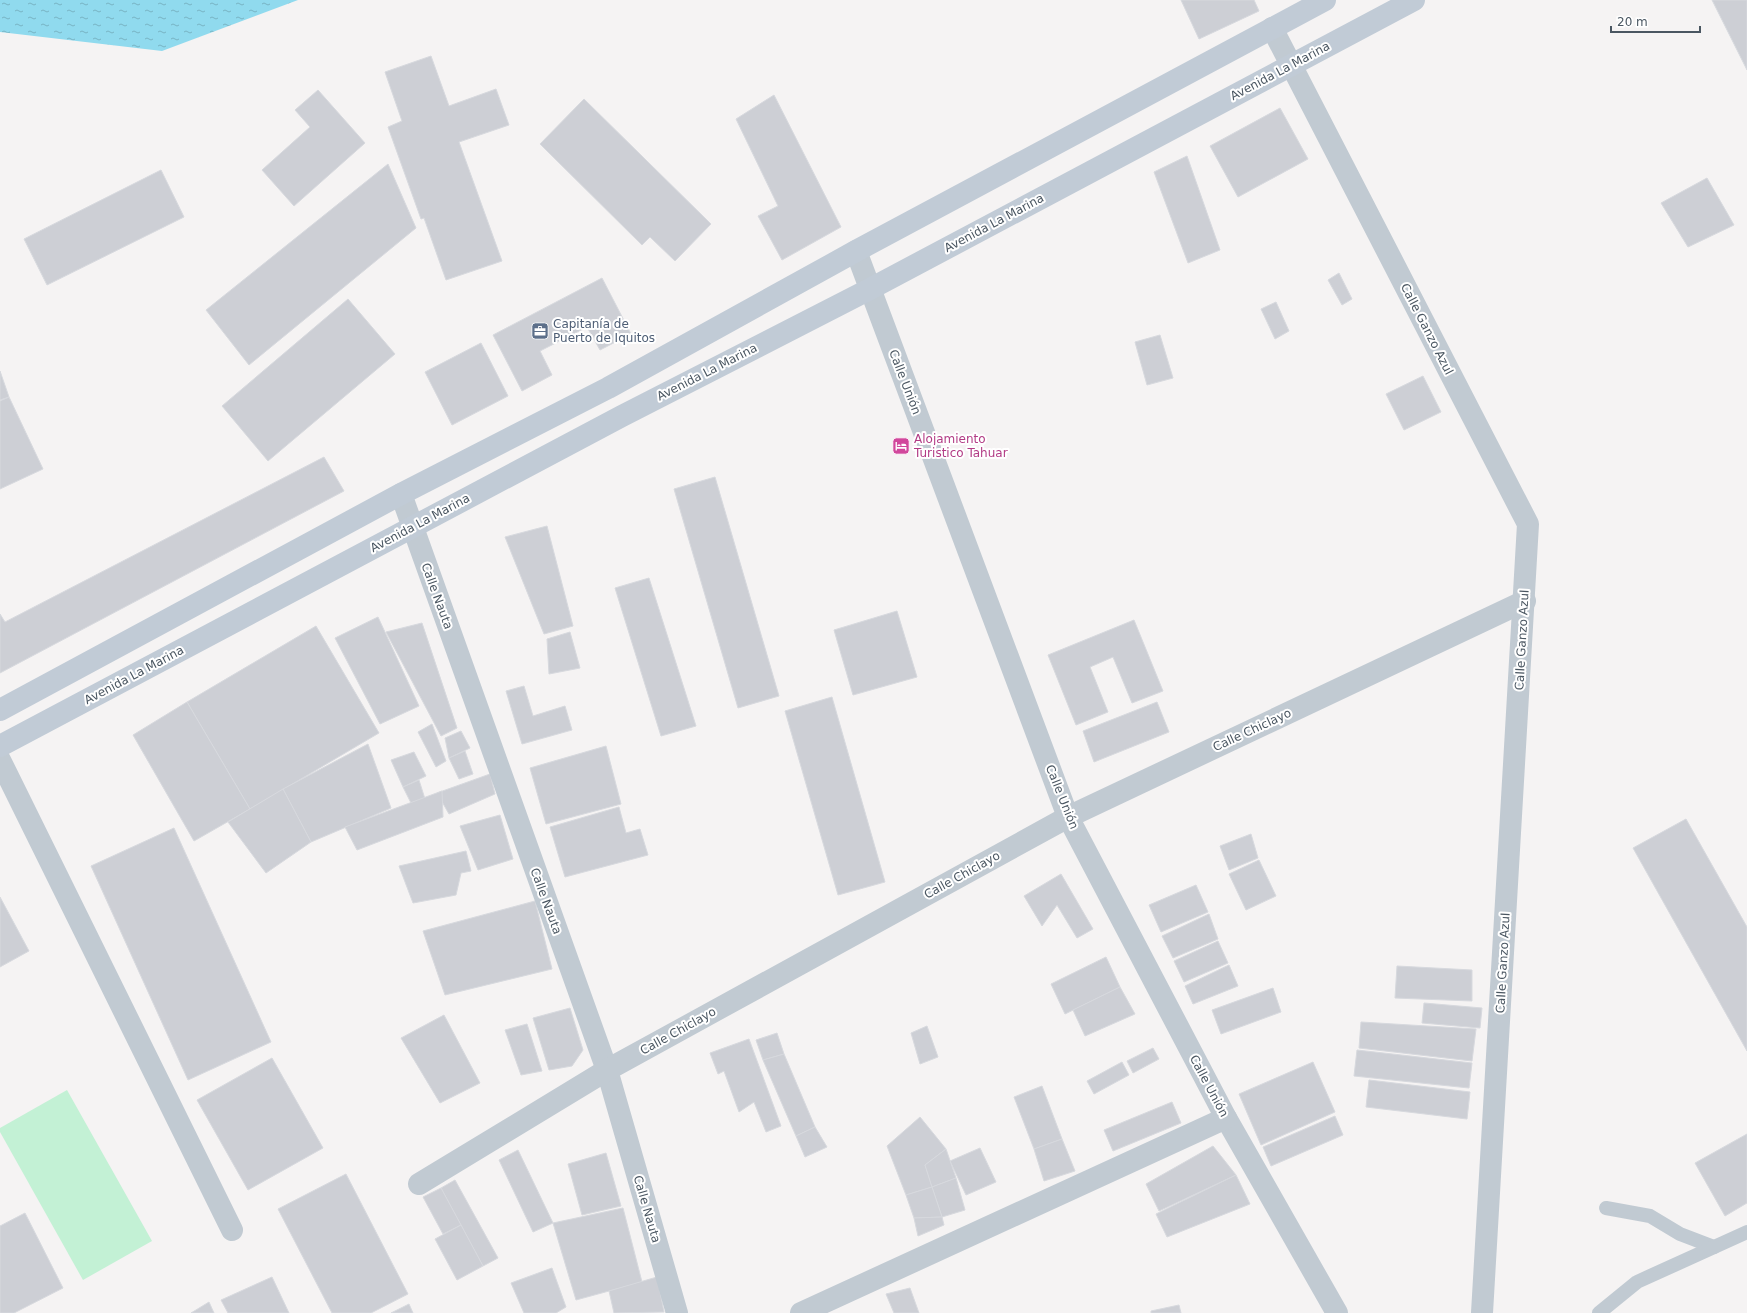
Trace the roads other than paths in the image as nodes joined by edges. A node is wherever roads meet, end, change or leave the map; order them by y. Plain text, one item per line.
1 (1325, 0) edge
2 (1414, 0) edge
3 (1272, 28) junction
4 (1291, 65) junction
5 (856, 251) junction
6 (870, 289) junction
7 (608, 388) junction
8 (622, 416) junction
9 (401, 494) junction
10 (413, 527) junction
11 (1525, 601) junction
12 (0, 710) edge
13 (0, 746) edge
14 (0, 760) edge
15 (1068, 817) junction
16 (607, 1070) junction
17 (1226, 1118) junction
18 (419, 1184) dead end
19 (1606, 1208) dead end
20 (232, 1230) dead end
21 (1747, 1232) edge
22 (1714, 1247) junction
23 (677, 1313) edge
24 (801, 1313) edge
25 (1337, 1313) edge
26 (1482, 1313) edge
27 (1598, 1313) edge

1 - 3 main road
2 - 4 main road, Avenida La Marina
3 - 4 street, Calle Ganzo Azul
3 - 5 main road
4 - 6 main road, Avenida La Marina
4 - 11 street, Calle Ganzo Azul
5 - 6 street, Calle Unión
5 - 7 main road
6 - 8 main road, Avenida La Marina
6 - 15 street, Calle Unión
7 - 8 main road
7 - 9 main road
8 - 10 main road, Avenida La Marina
9 - 10 street, Calle Nauta
9 - 12 main road
10 - 13 main road, Avenida La Marina
10 - 16 street, Calle Nauta
11 - 15 street, Calle Chiclayo
11 - 26 street, Calle Ganzo Azul
14 - 20 street
15 - 16 street, Calle Chiclayo
15 - 17 street, Calle Unión
16 - 18 street, Calle Chiclayo
16 - 23 street, Calle Nauta
17 - 24 street
17 - 25 street, Calle Unión
19 - 22 lane
21 - 22 lane
22 - 27 lane

